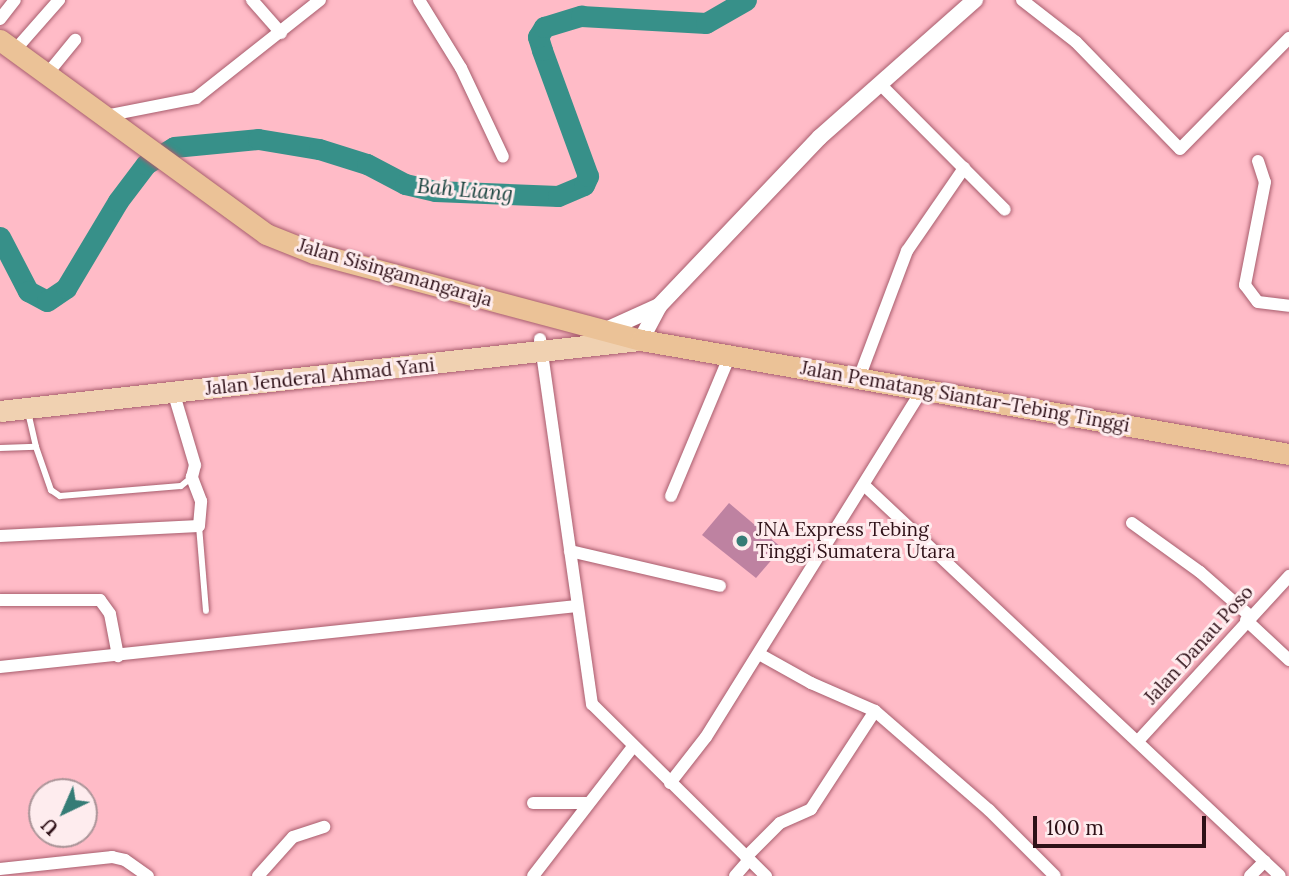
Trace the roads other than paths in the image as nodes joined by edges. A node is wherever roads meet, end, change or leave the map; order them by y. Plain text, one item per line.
1 (15, 0) edge
2 (59, 0) edge
3 (253, 0) edge
4 (320, 0) edge
5 (419, 0) edge
6 (975, 0) edge
7 (1023, 0) edge
8 (0, 19) edge
9 (281, 33) junction
10 (1289, 38) edge
11 (75, 40) dead end
12 (7, 45) edge
13 (48, 73) junction
14 (880, 84) junction
15 (105, 116) junction
16 (503, 157) dead end
17 (1258, 161) dead end
18 (964, 169) junction
19 (1005, 210) dead end
20 (659, 306) junction
21 (1289, 306) edge
22 (606, 330) junction
23 (641, 340) junction
24 (541, 346) junction
25 (730, 355) junction
26 (859, 378) junction
27 (173, 388) junction
28 (923, 389) junction
29 (27, 405) junction
30 (0, 406) edge
31 (0, 411) edge
32 (36, 447) junction
33 (0, 448) edge
34 (1289, 454) edge
35 (192, 477) junction
36 (865, 486) junction
37 (671, 496) dead end
38 (1132, 523) dead end
39 (199, 526) junction
40 (0, 536) edge
41 (570, 551) junction
42 (1289, 576) edge
43 (720, 586) dead end
44 (0, 600) edge
45 (577, 606) junction
46 (206, 611) dead end
47 (1248, 618) junction
48 (759, 654) junction
49 (118, 656) junction
50 (1289, 660) edge
51 (0, 667) edge
52 (875, 711) junction
53 (1138, 741) junction
54 (632, 748) junction
55 (670, 783) junction
56 (533, 803) dead end
57 (587, 803) junction
58 (324, 827) dead end
59 (748, 858) junction
60 (1265, 861) junction
61 (0, 869) edge
62 (148, 876) edge
63 (258, 876) edge
64 (533, 876) edge
65 (735, 876) edge
66 (766, 876) edge
67 (1055, 876) edge
68 (1250, 876) edge
69 (1280, 876) edge

1 - 8 street
2 - 12 street
3 - 9 street
4 - 9 street
5 - 16 street
6 - 14 street
7 - 10 street
9 - 15 street
11 - 13 street
12 - 13 highway, Jalan Sisingamangaraja
13 - 15 highway, Jalan Sisingamangaraja
14 - 18 street
14 - 20 street
15 - 22 highway, Jalan Sisingamangaraja
17 - 21 street
18 - 19 street
18 - 26 street
20 - 22 street
20 - 23 street
22 - 23 highway, Jalan Sisingamangaraja
22 - 24 main road, Jalan Jenderal Ahmad Yani
23 - 24 main road, Jalan Jenderal Ahmad Yani
23 - 25 highway, Jalan Pematang Siantar–Tebing Tinggi
24 - 27 main road, Jalan Jenderal Ahmad Yani
24 - 41 street
25 - 26 highway, Jalan Pematang Siantar–Tebing Tinggi
25 - 37 street
26 - 28 highway, Jalan Pematang Siantar–Tebing Tinggi
27 - 29 main road, Jalan Jenderal Ahmad Yani
27 - 35 street
28 - 34 highway, Jalan Pematang Siantar–Tebing Tinggi
28 - 36 street
29 - 30 main road, Jalan Jenderal Ahmad Yani
29 - 31 main road, Jalan Jenderal Ahmad Yani
29 - 32 lane
32 - 33 lane
32 - 35 lane
35 - 39 street
36 - 48 street
36 - 53 street
38 - 47 street
39 - 40 street
39 - 46 lane
41 - 43 street
41 - 45 street
42 - 47 street, Jalan Danau Poso
44 - 49 street
45 - 49 street
45 - 54 street
47 - 50 street
47 - 53 street, Jalan Danau Poso
48 - 52 street
48 - 55 street
49 - 51 street
52 - 59 street
52 - 67 street
53 - 60 street
54 - 55 street
54 - 57 street
55 - 59 street
56 - 57 street
57 - 64 street
58 - 63 street
59 - 65 street
59 - 66 street
60 - 68 street
60 - 69 street
61 - 62 street

